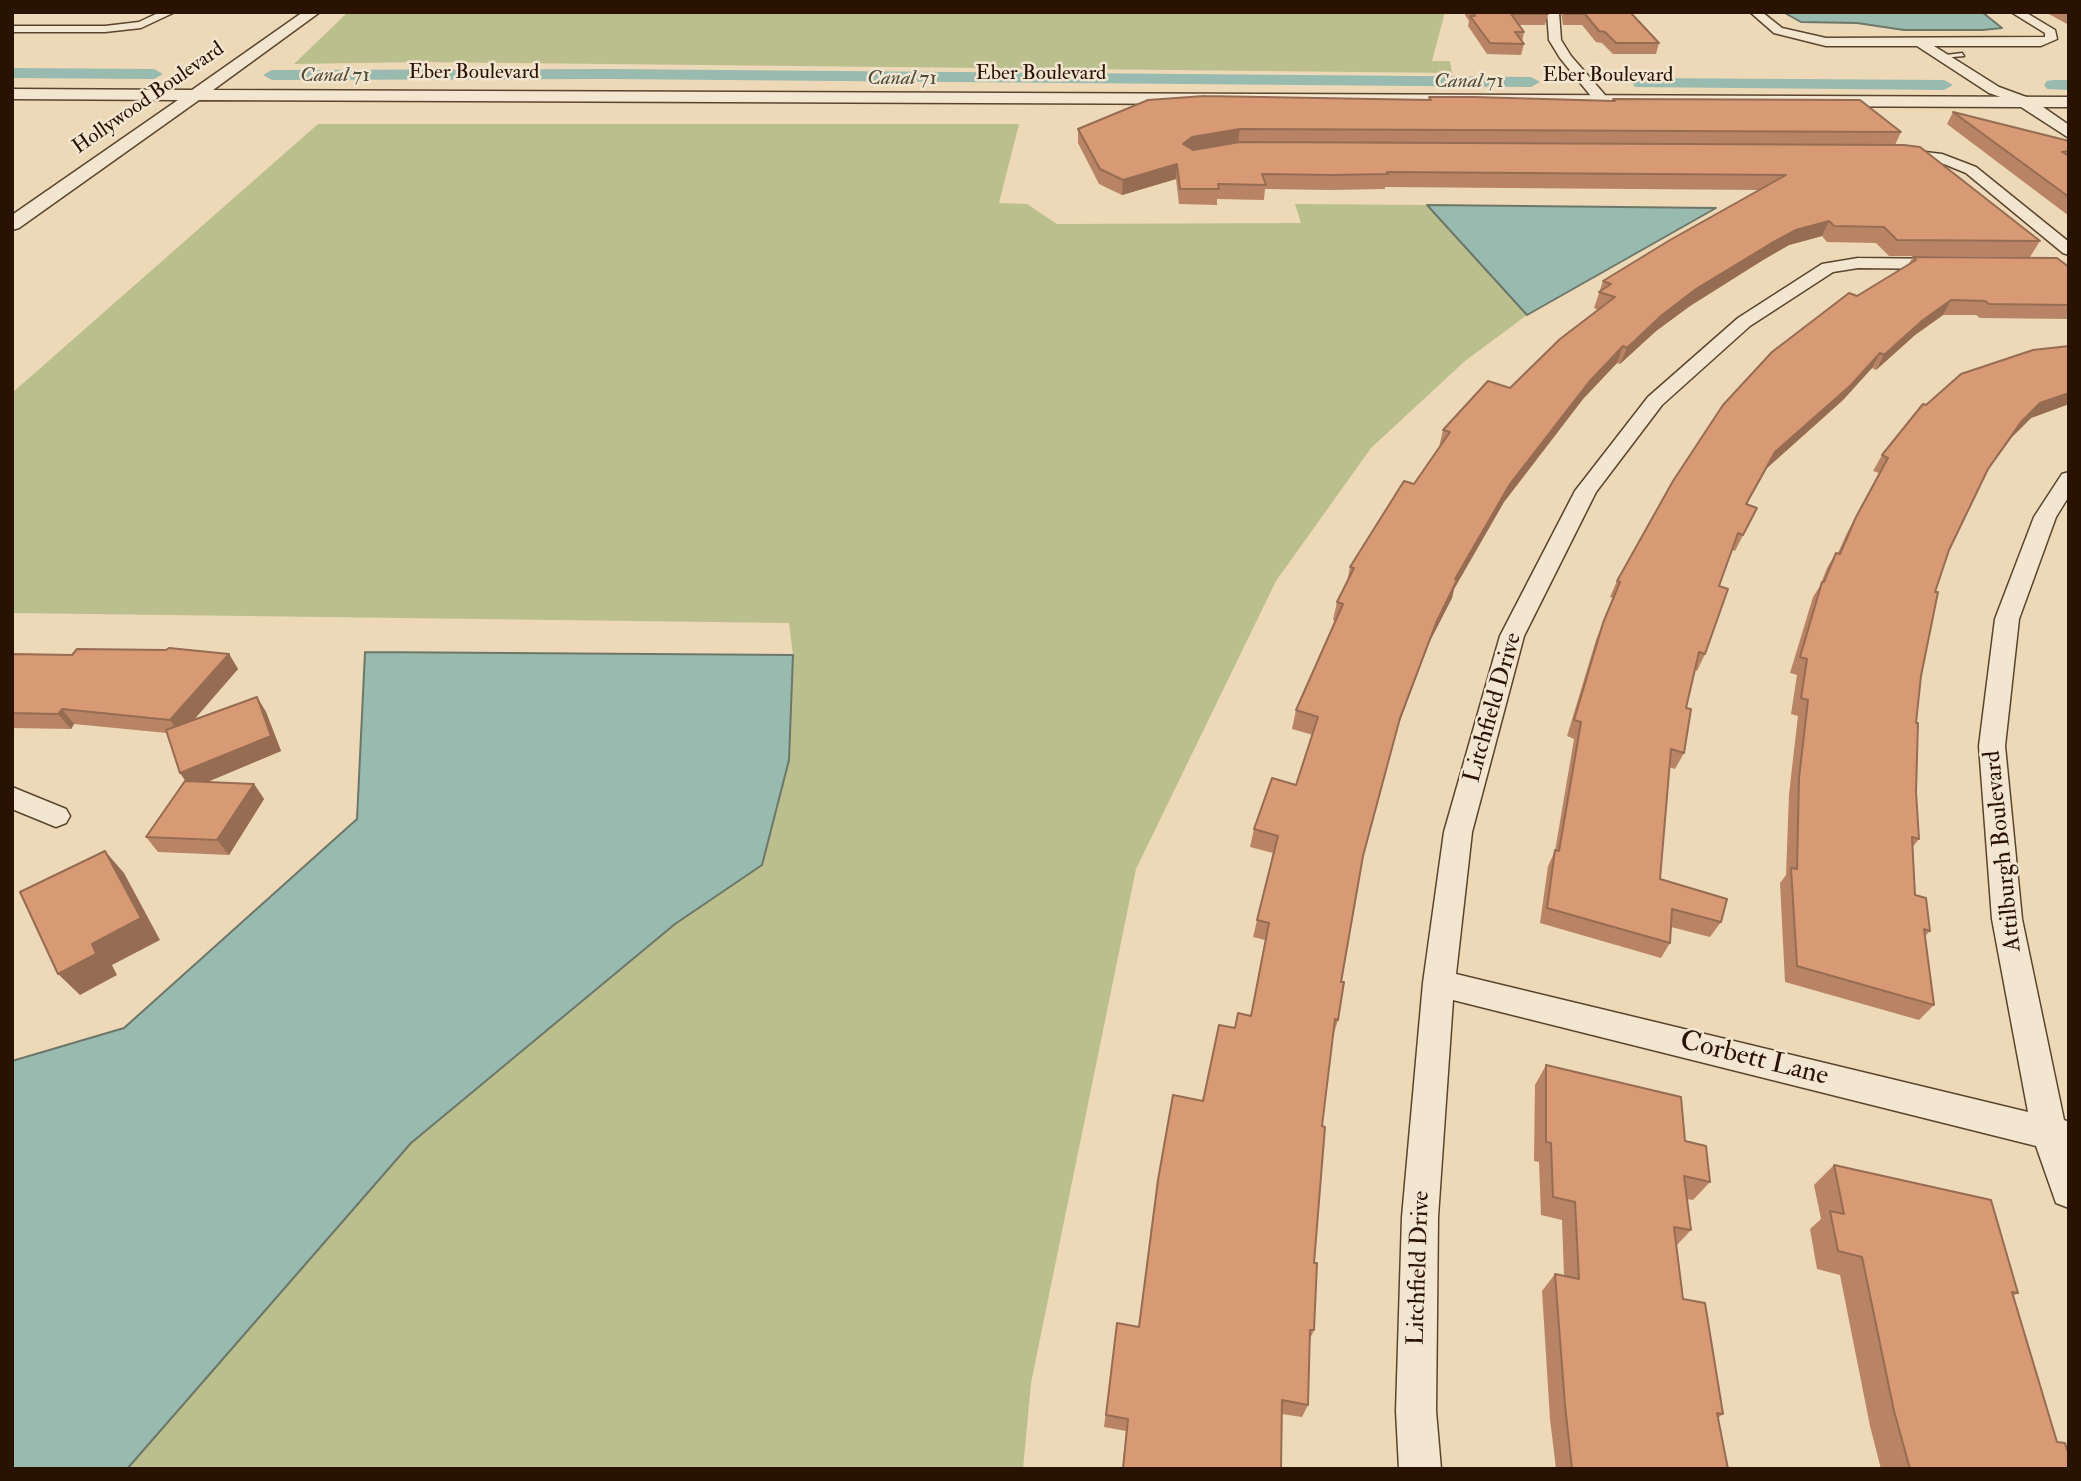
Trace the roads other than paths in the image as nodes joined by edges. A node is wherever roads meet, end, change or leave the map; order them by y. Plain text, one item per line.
1 (170, 12) edge
2 (313, 12) edge
3 (1553, 12) edge
4 (1755, 12) edge
5 (2016, 12) edge
6 (12, 29) edge
7 (1919, 42) junction
8 (1942, 42) junction
9 (1962, 55) junction
10 (1941, 56) junction
11 (12, 93) edge
12 (192, 95) junction
13 (1600, 98) junction
14 (2024, 101) junction
15 (2069, 102) edge
16 (2069, 132) edge
17 (1884, 153) edge
18 (12, 224) edge
19 (2064, 260) edge
20 (1963, 264) edge
21 (2069, 478) edge
22 (12, 797) edge
23 (57, 816) dead end
24 (1438, 983) junction
25 (2059, 1135) edge
26 (2069, 1191) edge
27 (1420, 1469) edge

1 - 6 street
2 - 12 street, Hollywood Boulevard
3 - 13 street
4 - 7 street
5 - 8 street
7 - 8 street
7 - 10 street
8 - 9 street
9 - 10 lane
9 - 14 street
10 - 14 street
11 - 12 street, Eber Boulevard
12 - 13 street, Eber Boulevard
12 - 18 street, Hollywood Boulevard
13 - 14 street, Eber Boulevard
14 - 15 street, Eber Boulevard
14 - 16 street
17 - 19 street
20 - 24 street, Litchfield Drive
21 - 25 street, Attilburgh Boulevard
22 - 23 street
24 - 25 street, Corbett Lane
24 - 27 street, Litchfield Drive
25 - 26 street, Attilburgh Boulevard

